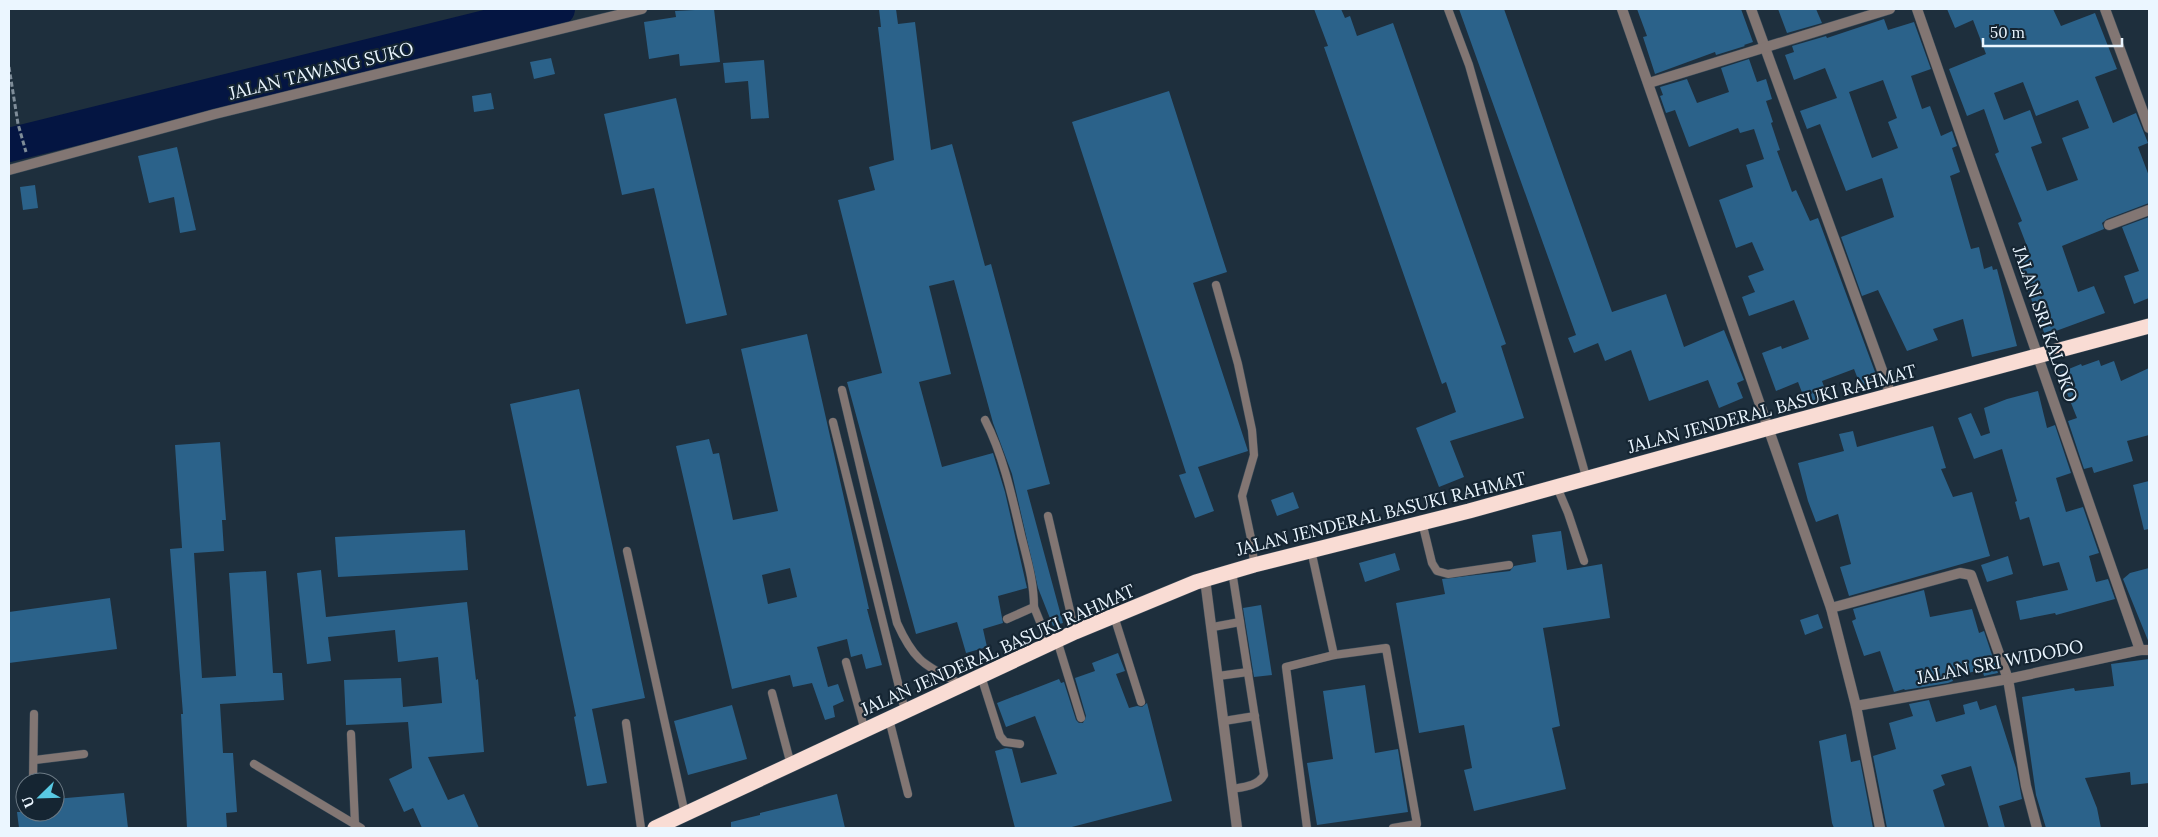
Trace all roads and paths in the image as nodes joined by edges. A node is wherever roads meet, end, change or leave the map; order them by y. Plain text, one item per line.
1 (642, 9) edge
2 (1448, 9) edge
3 (1622, 9) edge
4 (1751, 9) edge
5 (1890, 9) edge
6 (1917, 9) edge
7 (2105, 9) edge
8 (1765, 46) junction
9 (9, 67) edge
10 (1649, 83) junction
11 (2149, 128) edge
12 (26, 153) dead end
13 (9, 170) edge
14 (2149, 210) edge
15 (2109, 225) dead end
16 (1216, 285) dead end
17 (2149, 326) edge
18 (2039, 355) junction
19 (842, 390) dead end
20 (1891, 396) junction
21 (985, 420) dead end
22 (833, 422) dead end
23 (1769, 428) junction
24 (1586, 480) junction
25 (1557, 487) junction
26 (1048, 516) dead end
27 (1422, 522) junction
28 (1311, 550) junction
29 (627, 551) dead end
30 (1584, 561) dead end
31 (1254, 564) junction
32 (1508, 565) dead end
33 (1232, 571) junction
34 (1206, 579) junction
35 (1034, 607) junction
36 (1831, 608) junction
37 (1114, 616) junction
38 (1007, 619) dead end
39 (1240, 622) junction
40 (1212, 627) junction
41 (1075, 632) junction
42 (1053, 642) junction
43 (2145, 650) edge
44 (1334, 655) junction
45 (846, 662) dead end
46 (1248, 672) junction
47 (982, 676) junction
48 (1218, 676) junction
49 (2008, 679) junction
50 (962, 685) junction
51 (772, 693) dead end
52 (1142, 702) dead end
53 (1856, 706) junction
54 (905, 712) junction
55 (34, 714) dead end
56 (1255, 716) junction
57 (1081, 718) dead end
58 (889, 719) junction
59 (1224, 720) junction
60 (626, 722) dead end
61 (865, 731) junction
62 (351, 734) dead end
63 (1020, 744) dead end
64 (84, 754) dead end
65 (35, 760) junction
66 (254, 764) dead end
67 (791, 765) junction
68 (34, 772) edge
69 (1232, 789) junction
70 (908, 794) dead end
71 (685, 814) junction
72 (358, 826) edge
73 (641, 828) edge
74 (655, 828) edge
75 (1237, 828) edge
76 (1306, 828) edge
77 (1393, 828) edge
78 (1880, 828) edge
79 (2037, 828) edge

1 - 13 street, JALAN TAWANG SUKO
2 - 24 lane
3 - 10 street
4 - 8 street
5 - 8 street
6 - 18 street, JALAN SRI KALOKO
7 - 11 street
8 - 10 street
8 - 20 street
9 - 12 path
10 - 23 street
14 - 15 street
16 - 31 lane
17 - 18 highway, JALAN JENDERAL BASUKI RAHMAT
18 - 20 highway, JALAN JENDERAL BASUKI RAHMAT
18 - 43 street, JALAN SRI KALOKO
19 - 50 lane
20 - 23 highway, JALAN JENDERAL BASUKI RAHMAT
21 - 35 lane
22 - 54 lane
23 - 24 highway, JALAN JENDERAL BASUKI RAHMAT
23 - 36 street
24 - 25 highway, JALAN JENDERAL BASUKI RAHMAT
25 - 27 highway, JALAN JENDERAL BASUKI RAHMAT
25 - 30 lane
26 - 41 lane
27 - 28 highway, JALAN JENDERAL BASUKI RAHMAT
27 - 32 lane
28 - 31 highway, JALAN JENDERAL BASUKI RAHMAT
28 - 44 lane
29 - 71 lane
31 - 33 highway, JALAN JENDERAL BASUKI RAHMAT
33 - 34 highway, JALAN JENDERAL BASUKI RAHMAT
33 - 39 lane
34 - 37 highway, JALAN JENDERAL BASUKI RAHMAT
34 - 40 street
35 - 38 lane
35 - 42 lane
36 - 49 street
36 - 53 street
37 - 41 highway, JALAN JENDERAL BASUKI RAHMAT
37 - 52 lane
39 - 40 lane
39 - 46 lane
40 - 48 street
41 - 42 highway, JALAN JENDERAL BASUKI RAHMAT
42 - 47 highway, JALAN JENDERAL BASUKI RAHMAT
42 - 57 lane
43 - 49 street, JALAN SRI WIDODO
44 - 76 lane
44 - 77 lane
45 - 61 lane
46 - 48 lane
46 - 56 lane
47 - 50 highway, JALAN JENDERAL BASUKI RAHMAT
47 - 63 lane
48 - 59 street
49 - 53 street, JALAN SRI WIDODO
49 - 79 street
50 - 54 highway, JALAN JENDERAL BASUKI RAHMAT
51 - 67 lane
53 - 78 street
54 - 58 highway, JALAN JENDERAL BASUKI RAHMAT
55 - 65 lane
56 - 59 lane
56 - 69 lane
58 - 61 highway, JALAN JENDERAL BASUKI RAHMAT
58 - 70 lane
59 - 69 street
60 - 73 lane
61 - 67 highway, JALAN JENDERAL BASUKI RAHMAT
62 - 72 lane
64 - 65 lane
65 - 68 lane
66 - 72 lane
67 - 71 highway, JALAN JENDERAL BASUKI RAHMAT
69 - 75 street
71 - 74 highway, JALAN JENDERAL BASUKI RAHMAT

